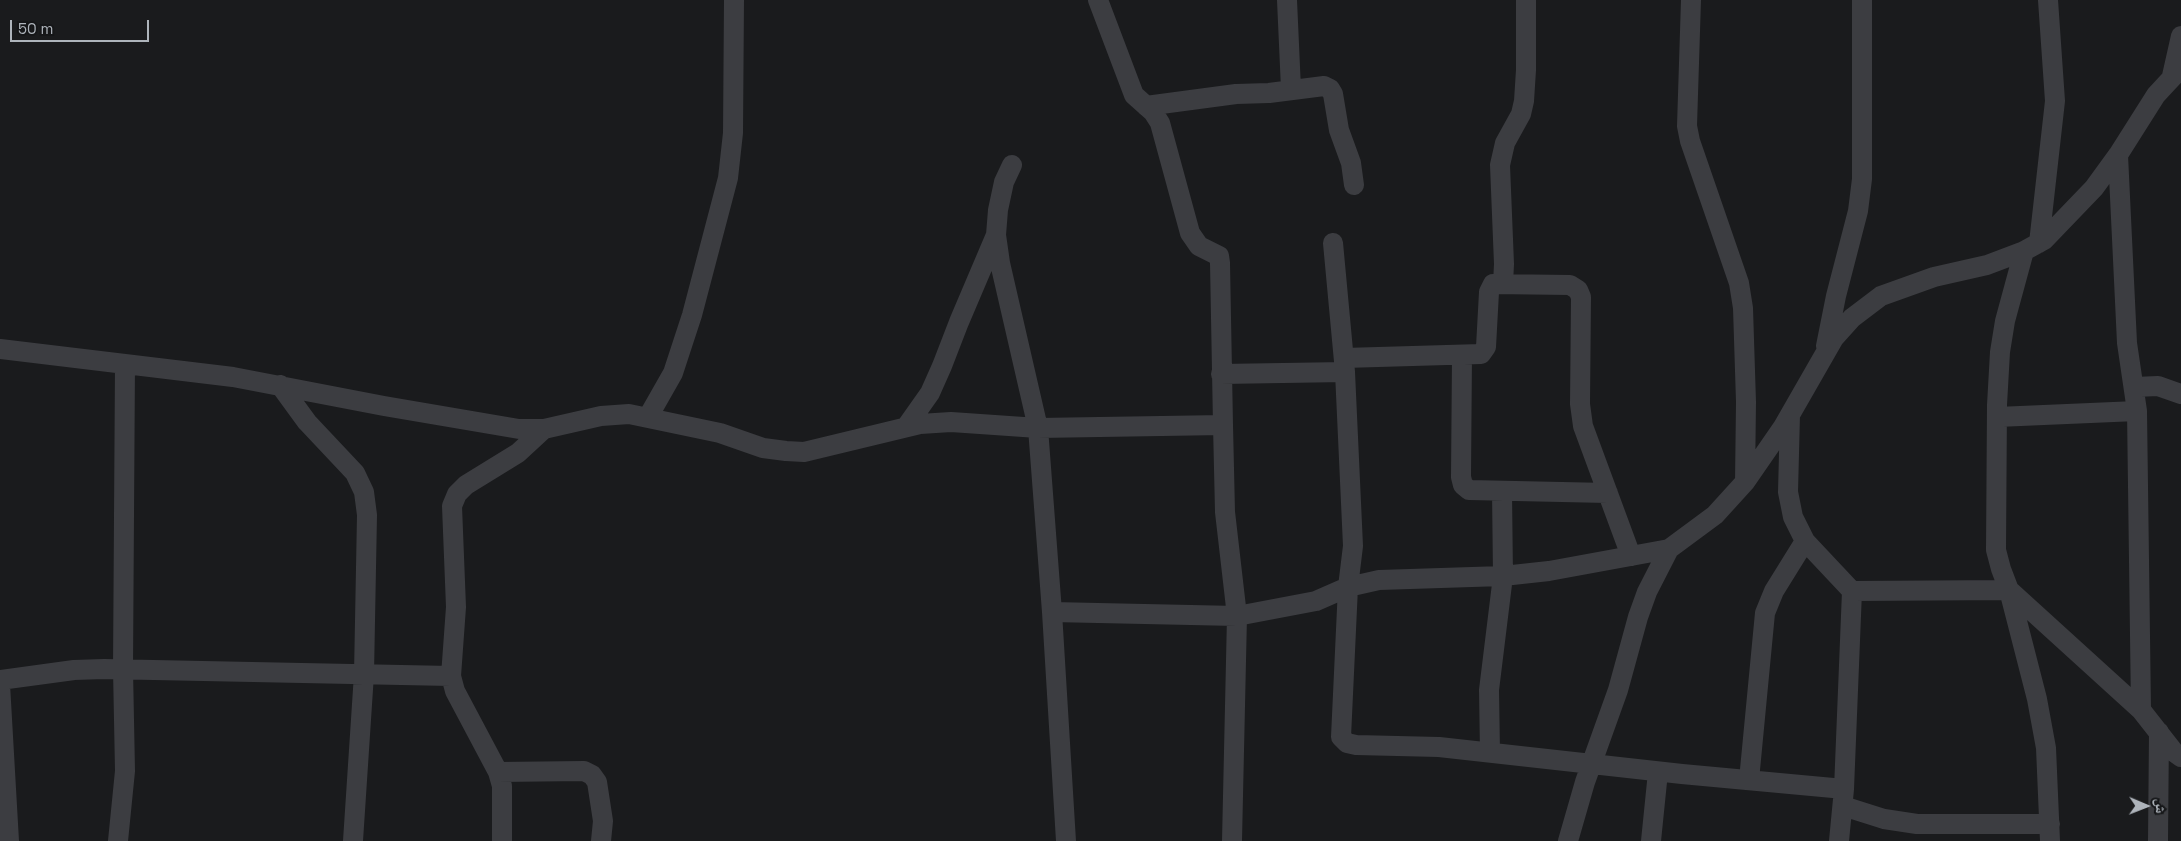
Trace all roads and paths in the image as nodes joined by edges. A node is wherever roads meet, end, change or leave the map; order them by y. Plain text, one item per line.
1 (734, 0) edge
2 (1098, 0) edge
3 (1287, 0) edge
4 (1526, 0) edge
5 (1691, 0) edge
6 (1862, 0) edge
7 (2048, 0) edge
8 (2181, 36) edge
9 (2176, 72) edge
10 (1291, 89) junction
11 (1146, 106) junction
12 (2118, 155) junction
13 (1012, 166) dead end
14 (1354, 185) dead end
15 (996, 235) junction
16 (1333, 243) dead end
17 (2032, 247) junction
18 (1503, 284) junction
19 (0, 349) edge
20 (1825, 353) junction
21 (1462, 354) junction
22 (125, 364) junction
23 (1345, 365) junction
24 (1221, 374) junction
25 (280, 385) junction
26 (2135, 387) junction
27 (2181, 394) edge
28 (2137, 411) junction
29 (1790, 414) junction
30 (648, 417) junction
31 (1997, 417) junction
32 (1223, 425) junction
33 (906, 427) junction
34 (544, 428) junction
35 (1038, 428) junction
36 (1744, 482) junction
37 (1502, 491) junction
38 (1608, 494) junction
39 (1805, 541) junction
40 (1670, 549) junction
41 (1631, 556) junction
42 (1503, 576) junction
43 (1348, 587) junction
44 (2009, 590) junction
45 (1852, 591) junction
46 (1052, 612) junction
47 (1237, 616) junction
48 (123, 669) junction
49 (364, 674) junction
50 (452, 676) junction
51 (0, 680) edge
52 (0, 684) edge
53 (2141, 710) junction
54 (1, 732) edge
55 (2159, 732) junction
56 (1490, 752) junction
57 (2181, 756) edge
58 (1591, 764) junction
59 (498, 772) junction
60 (1658, 772) junction
61 (1748, 780) junction
62 (1843, 797) junction
63 (2050, 833) edge
64 (9, 841) edge
65 (122, 841) edge
66 (353, 841) edge
67 (502, 841) edge
68 (601, 841) edge
69 (1066, 841) edge
70 (1232, 841) edge
71 (1568, 841) edge
72 (1651, 841) edge
73 (1839, 841) edge
74 (2158, 841) edge

1 - 30 street
2 - 11 street
3 - 10 street
4 - 18 street
5 - 36 street
6 - 20 street
7 - 17 street
8 - 9 street
9 - 12 street
10 - 11 street
10 - 14 street
11 - 24 street
12 - 17 street
12 - 26 street
13 - 15 street
15 - 33 street
15 - 35 street
16 - 23 street
17 - 20 street
17 - 31 street
18 - 21 street
18 - 38 street
19 - 22 street
20 - 29 street
21 - 23 street
21 - 37 street
22 - 25 street
22 - 48 street
23 - 24 street
23 - 43 street
24 - 32 street
25 - 34 street
25 - 49 street
26 - 27 street
26 - 28 street
28 - 31 street
28 - 53 street
29 - 36 street
29 - 39 street
30 - 33 street
30 - 34 street
31 - 44 street
32 - 35 street
32 - 47 street
33 - 35 street
34 - 50 street
35 - 46 street
36 - 40 street
37 - 38 street
37 - 42 street
38 - 41 street
39 - 45 street
39 - 61 street
40 - 41 street
40 - 58 street
41 - 42 street
42 - 43 street
42 - 56 street
43 - 47 street
43 - 56 street
44 - 45 street
44 - 53 street
44 - 63 street
45 - 62 street
46 - 47 street
46 - 69 street
47 - 70 street
48 - 49 street
48 - 51 street
48 - 65 street
49 - 50 street
49 - 66 street
50 - 59 street
52 - 54 street
53 - 55 street
54 - 64 street
55 - 57 street
55 - 74 street
56 - 58 street
58 - 60 street
58 - 71 street
59 - 67 street
59 - 68 street
60 - 61 street
60 - 72 street
61 - 62 street
62 - 63 street
62 - 73 street

